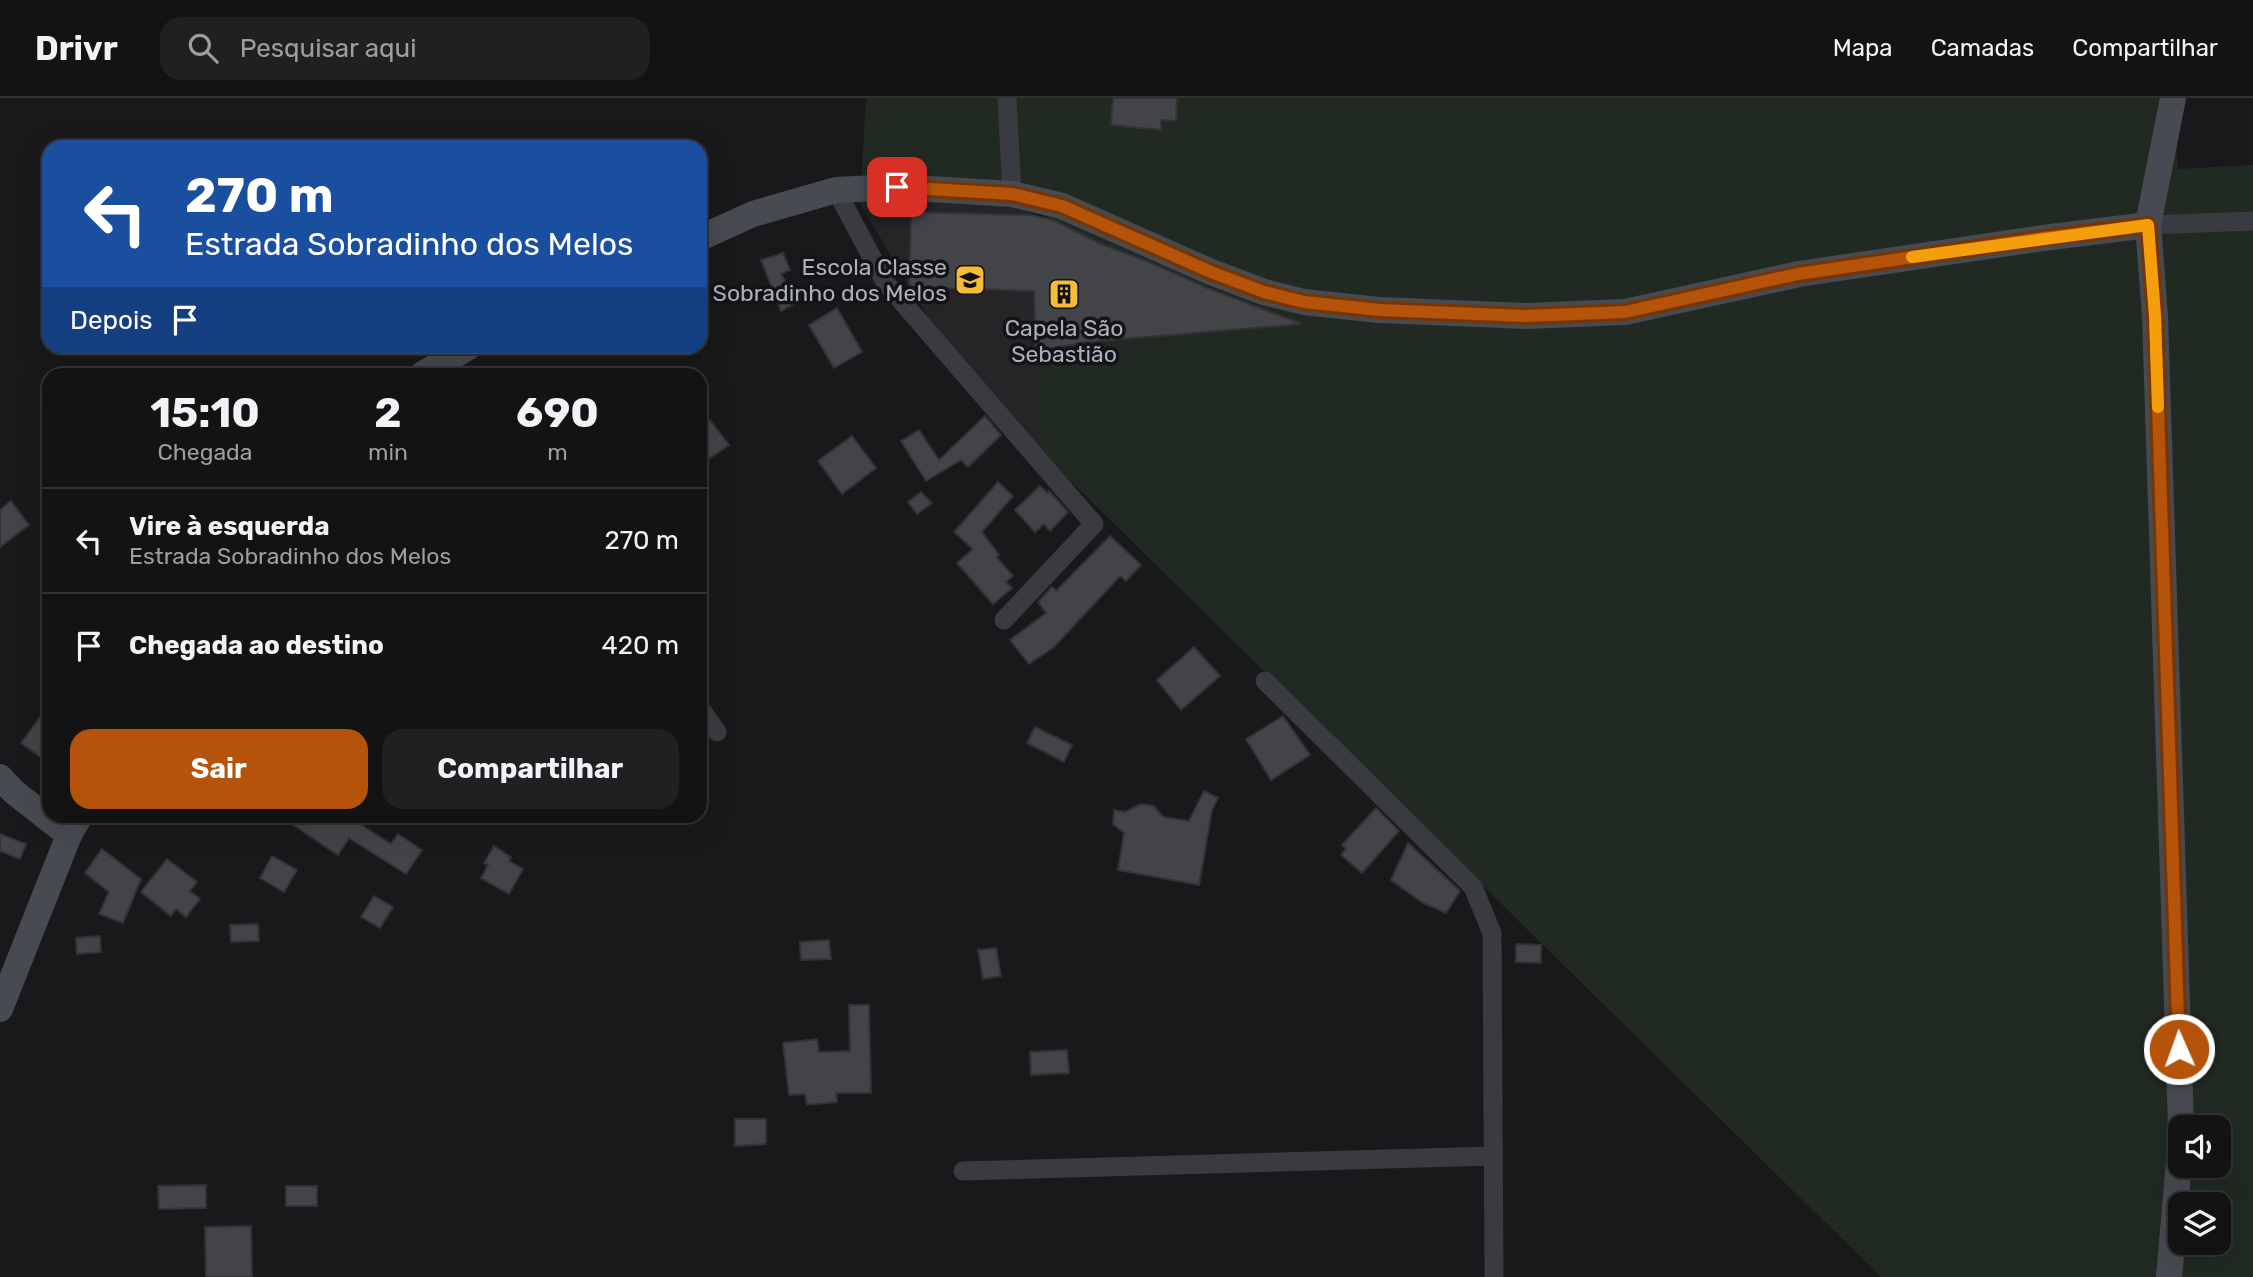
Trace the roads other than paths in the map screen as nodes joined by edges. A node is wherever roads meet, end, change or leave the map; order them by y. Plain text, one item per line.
1 (1007, 98) edge
2 (2173, 98) edge
3 (836, 190) junction
4 (1012, 194) junction
5 (2253, 221) edge
6 (2148, 225) junction
7 (707, 235) edge
8 (1004, 620) dead end
9 (1265, 681) dead end
10 (707, 718) edge
11 (717, 732) dead end
12 (0, 777) edge
13 (42, 807) edge
14 (75, 825) edge
15 (0, 1009) edge
16 (2181, 1115) edge
17 (1493, 1156) junction
18 (964, 1171) dead end
19 (2178, 1178) edge
20 (1494, 1277) edge
21 (2169, 1277) edge

1 - 4 street
2 - 6 street
3 - 4 street
3 - 7 street
3 - 8 street
4 - 6 street
5 - 6 street
6 - 16 street
9 - 17 street
10 - 11 street
12 - 13 street
14 - 15 street
17 - 18 street
17 - 20 street
19 - 21 street

